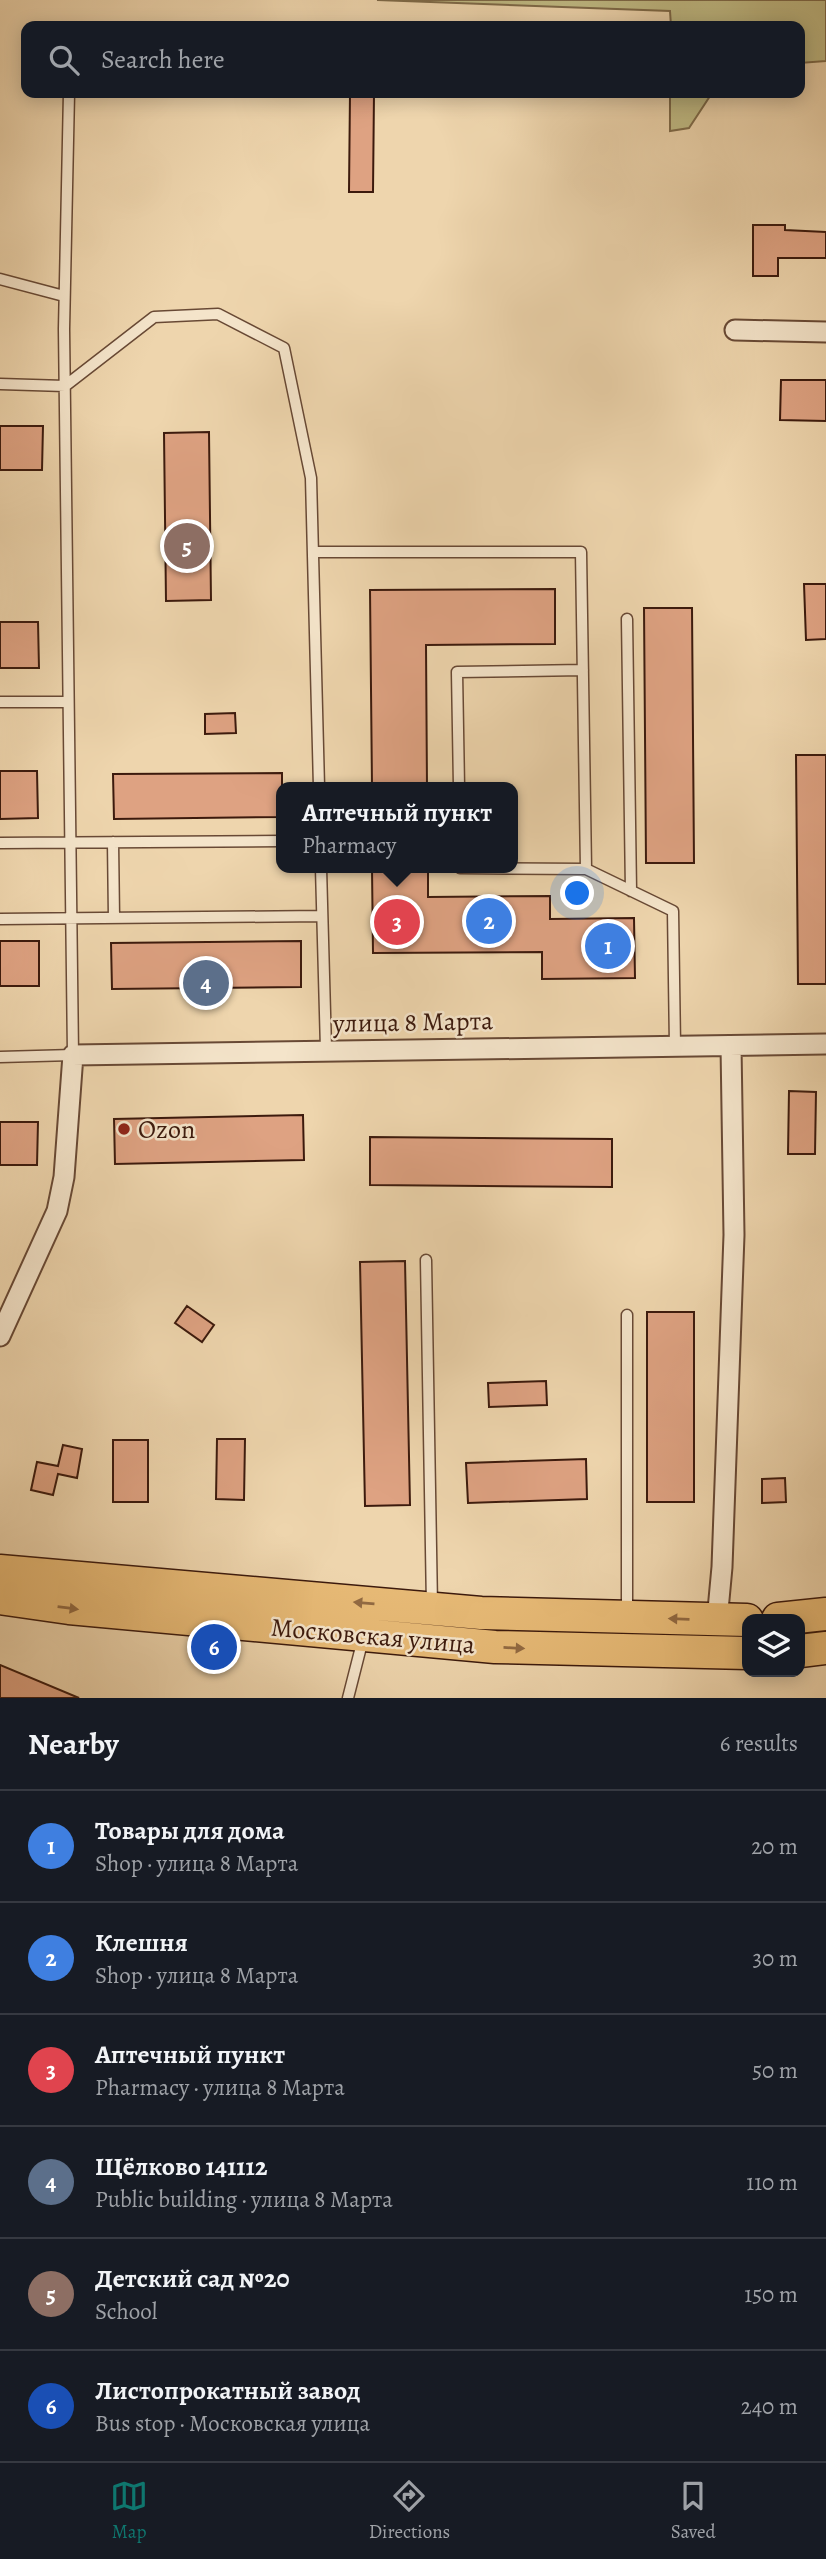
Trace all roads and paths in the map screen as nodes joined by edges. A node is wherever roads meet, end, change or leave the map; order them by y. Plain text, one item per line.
1 (69, 98) edge
2 (0, 278) edge
3 (64, 296) junction
4 (735, 330) dead end
5 (826, 332) edge
6 (0, 384) edge
7 (65, 386) junction
8 (313, 552) junction
9 (627, 619) dead end
10 (583, 670) junction
11 (0, 702) edge
12 (68, 702) junction
13 (319, 782) edge
14 (458, 782) edge
15 (276, 841) edge
16 (69, 842) junction
17 (113, 842) junction
18 (0, 843) edge
19 (518, 868) edge
20 (586, 869) junction
21 (321, 873) edge
22 (631, 891) junction
23 (322, 916) junction
24 (114, 918) junction
25 (0, 919) edge
26 (71, 919) junction
27 (826, 1044) edge
28 (675, 1046) junction
29 (731, 1046) junction
30 (326, 1049) junction
31 (73, 1055) junction
32 (0, 1057) edge
33 (426, 1260) dead end
34 (627, 1315) dead end
35 (0, 1336) edge
36 (0, 1571) edge
37 (0, 1598) edge
38 (432, 1609) junction
39 (826, 1614) edge
40 (805, 1616) edge
41 (627, 1618) junction
42 (732, 1620) edge
43 (364, 1635) junction
44 (826, 1648) edge
45 (805, 1650) edge
46 (742, 1653) edge
47 (348, 1698) edge

1 - 3 lane
2 - 3 lane
3 - 7 lane
4 - 5 street
6 - 7 lane
7 - 8 lane
7 - 12 lane
8 - 10 lane
8 - 13 lane
9 - 22 lane
10 - 14 lane
10 - 20 lane
11 - 12 lane
12 - 16 lane
15 - 17 lane
16 - 17 lane
16 - 18 lane
16 - 26 lane
17 - 24 lane
19 - 20 lane
20 - 22 lane
21 - 23 lane
22 - 28 lane
23 - 24 lane
23 - 30 lane
24 - 26 lane
25 - 26 lane
26 - 31 lane
27 - 29 street, улица 8 Марта
28 - 29 street, улица 8 Марта
28 - 30 street, улица 8 Марта
29 - 42 street
30 - 31 street, улица 8 Марта
31 - 32 lane, улица 8 Марта
31 - 35 street
33 - 38 lane
34 - 41 lane
38 -> 36 main road, Московская улица
37 -> 43 main road, Московская улица
38 - 41 main road, Московская улица
39 - 40 main road
42 -> 41 main road, Московская улица
43 -> 46 main road, Московская улица
43 - 47 lane
44 - 45 main road

